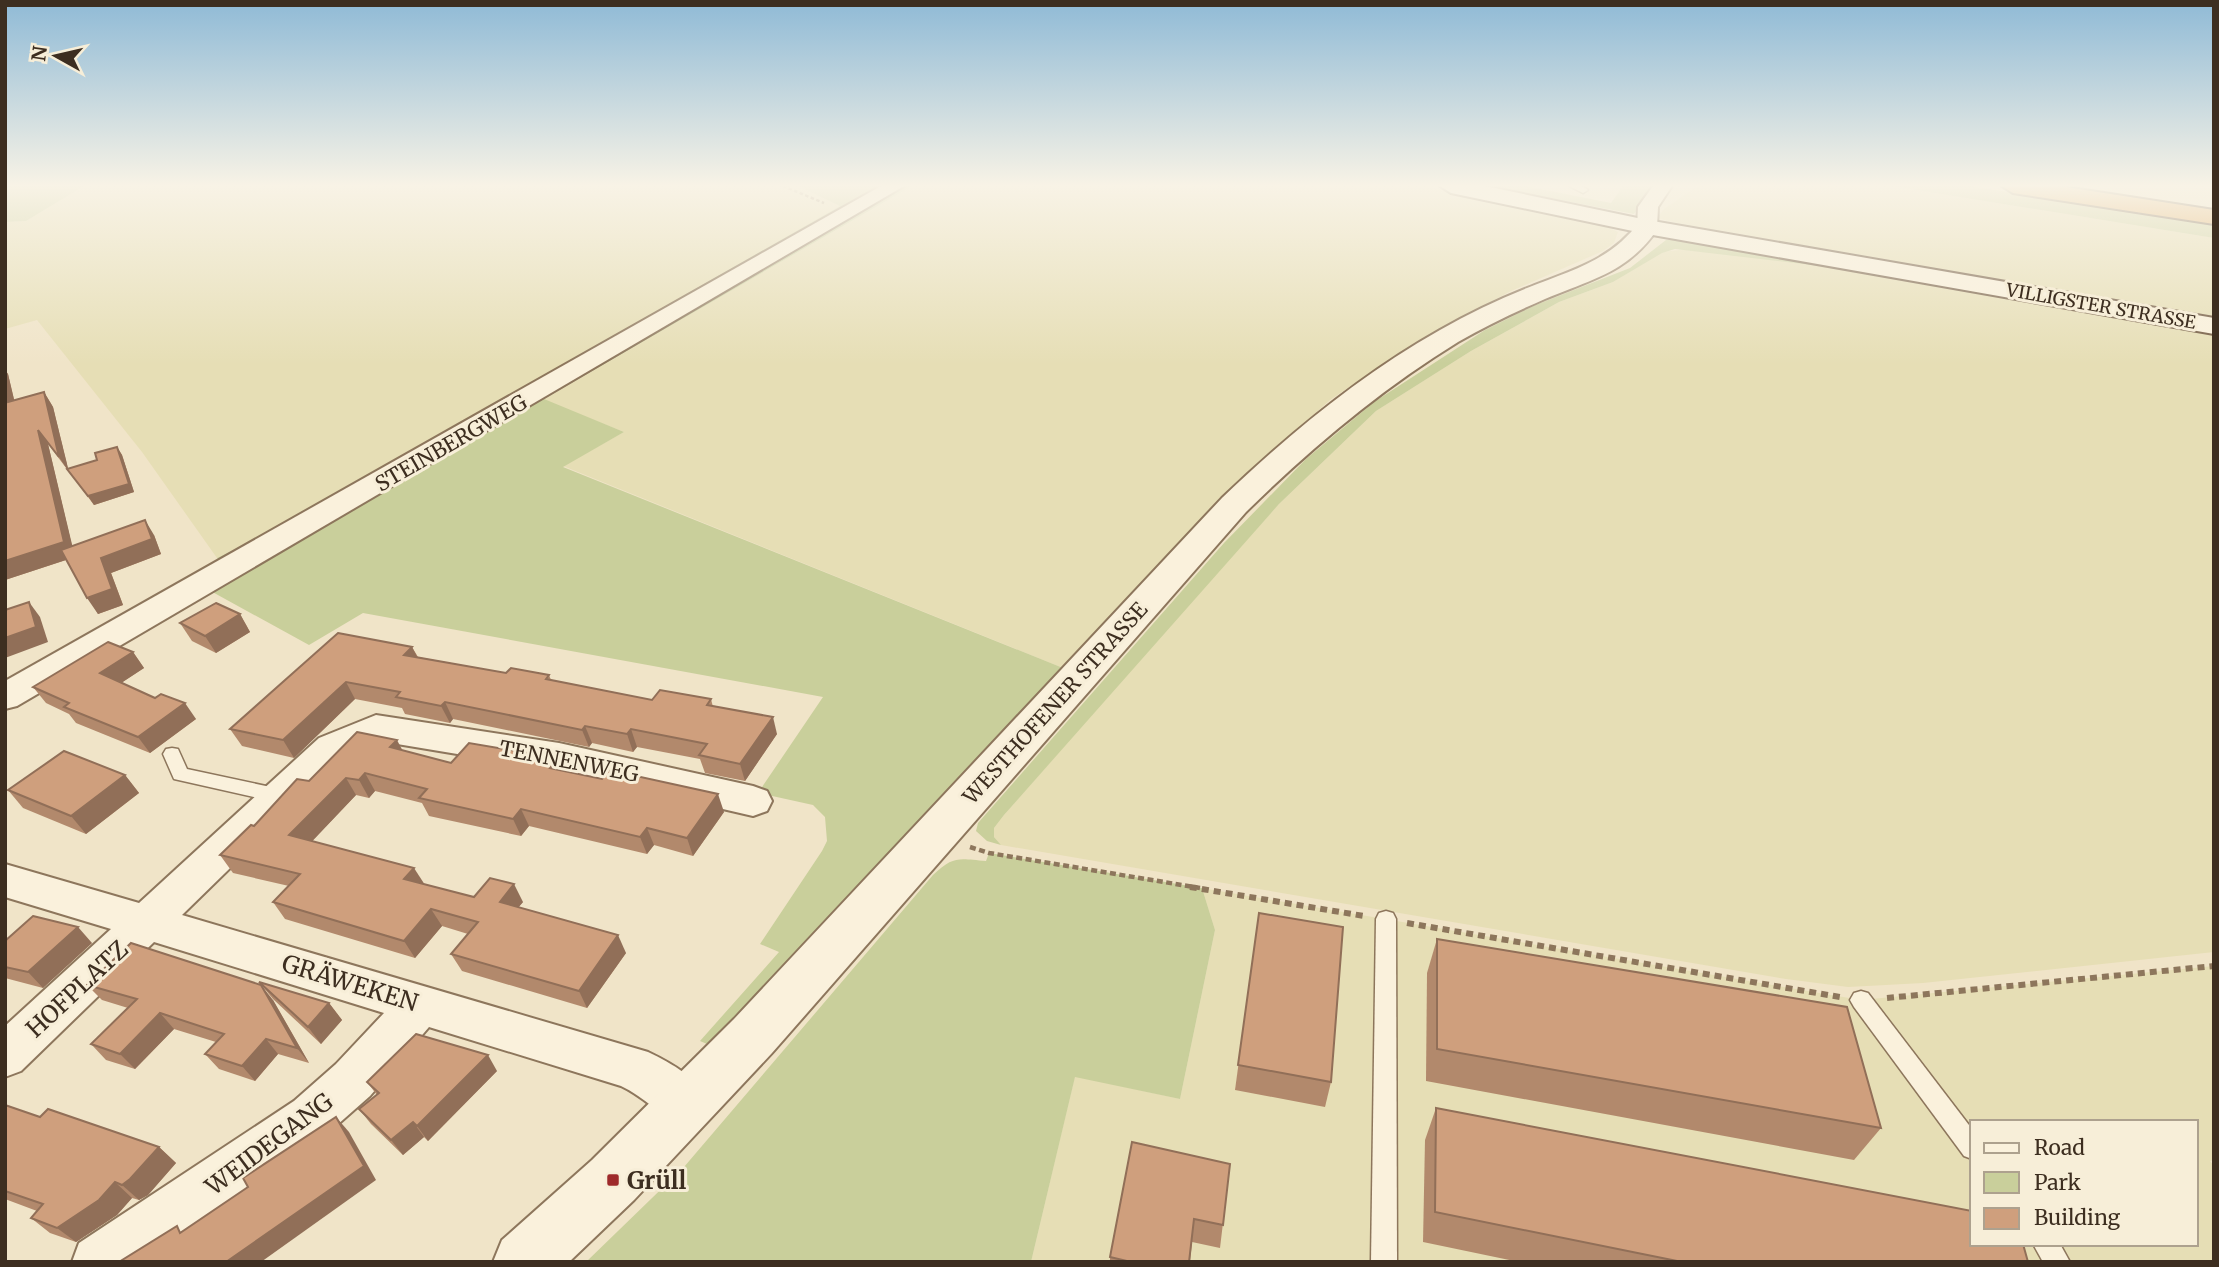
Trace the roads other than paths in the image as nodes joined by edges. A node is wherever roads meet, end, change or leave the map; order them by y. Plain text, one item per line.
1 (792, 245) edge
2 (1634, 245) edge
3 (1751, 245) edge
4 (2214, 326) edge
5 (5, 696) edge
6 (172, 754) dead end
7 (280, 796) junction
8 (753, 801) dead end
9 (5, 880) edge
10 (1386, 919) road end
11 (148, 922) junction
12 (1861, 1000) road end
13 (421, 1004) junction
14 (5, 1056) edge
15 (686, 1104) junction
16 (1970, 1145) edge
17 (2046, 1246) edge
18 (98, 1262) edge
19 (524, 1262) edge
20 (1384, 1262) edge
21 (2058, 1262) edge

1 - 5 street, STEINBERGWEG
2 - 15 street, WESTHOFENER STRASSE
3 - 4 street, VILLIGSTER STRASSE
6 - 7 lane
7 - 8 street, TENNENWEG
7 - 11 street, TENNENWEG
9 - 11 street, GRÄWEKEN
10 - 20 lane
11 - 13 street, GRÄWEKEN
11 - 14 street, HOFPLATZ
12 - 16 lane
13 - 15 street, GRÄWEKEN
13 - 18 street, WEIDEGANG
15 - 19 street, WESTHOFENER STRASSE
17 - 21 lane

